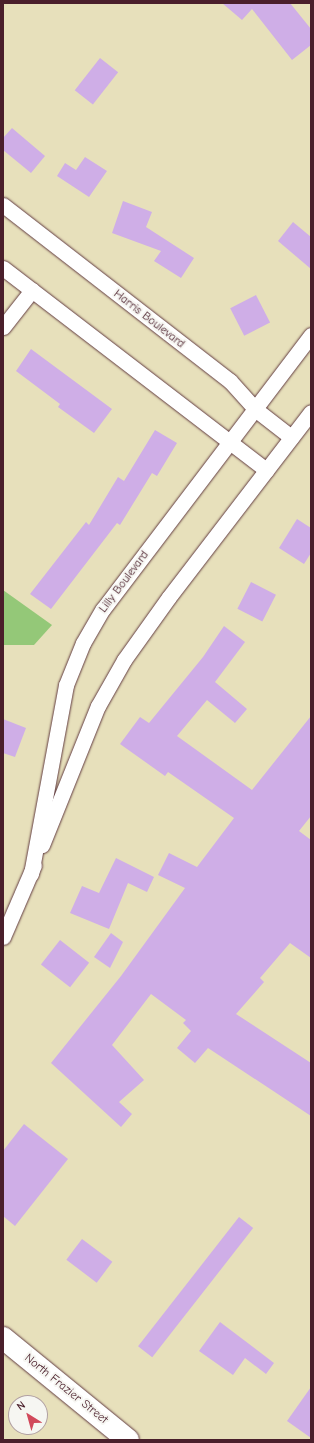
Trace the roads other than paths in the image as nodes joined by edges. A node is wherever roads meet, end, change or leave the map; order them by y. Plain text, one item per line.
1 (3, 205) edge
2 (3, 268) edge
3 (32, 290) junction
4 (3, 328) edge
5 (311, 335) edge
6 (255, 409) junction
7 (311, 412) edge
8 (291, 437) junction
9 (230, 442) junction
10 (266, 470) junction
11 (31, 874) junction
12 (3, 937) edge
13 (3, 1338) edge
14 (128, 1440) edge

1 - 6 street, Harris Boulevard
2 - 3 street
3 - 4 street
3 - 9 street
5 - 6 street, Lilly Boulevard
6 - 8 street, Harris Boulevard
6 - 9 street, Lilly Boulevard
7 - 8 street, Lilly Boulevard
8 - 10 street, Lilly Boulevard
9 - 10 street
9 - 11 street, Lilly Boulevard
10 - 11 street, Lilly Boulevard
11 - 12 street, Lilly Boulevard
13 - 14 main road, North Frazier Street

